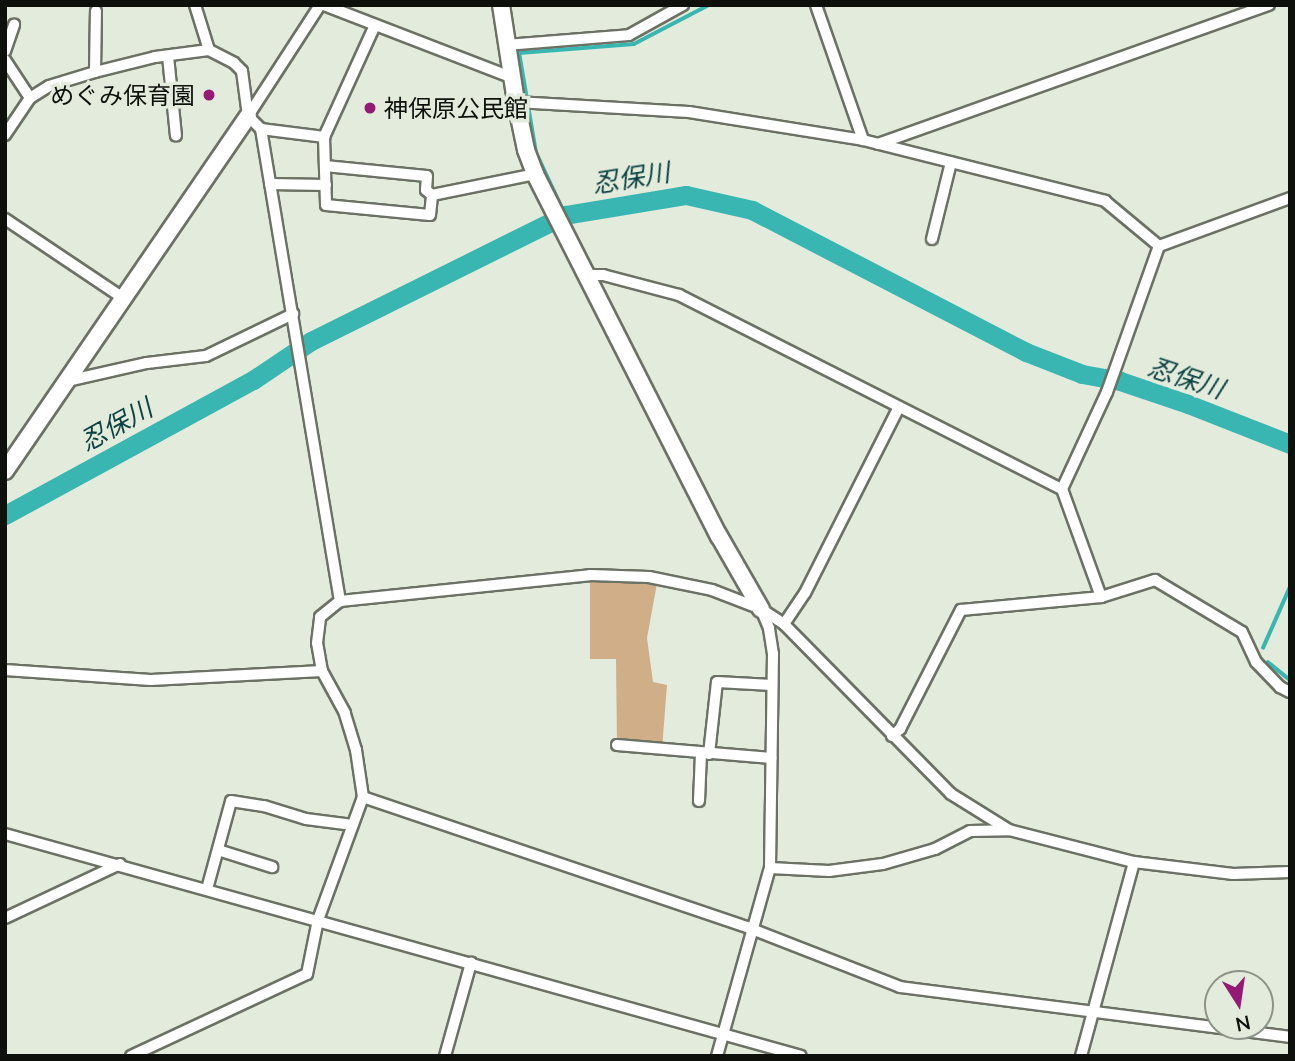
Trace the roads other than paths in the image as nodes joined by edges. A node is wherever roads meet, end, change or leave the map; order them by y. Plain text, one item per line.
1 (195, 5) edge
2 (322, 5) edge
3 (501, 5) edge
4 (683, 5) edge
5 (816, 5) edge
6 (1269, 5) edge
7 (96, 11) dead end
8 (14, 25) dead end
9 (375, 25) junction
10 (506, 45) junction
11 (209, 50) junction
12 (5, 51) edge
13 (168, 56) junction
14 (5, 60) edge
15 (95, 72) junction
16 (511, 77) junction
17 (30, 97) junction
18 (516, 102) junction
19 (248, 116) junction
20 (261, 129) junction
21 (5, 135) edge
22 (176, 136) dead end
23 (324, 137) junction
24 (863, 140) junction
25 (878, 144) junction
26 (950, 162) junction
27 (325, 166) junction
28 (535, 174) junction
29 (270, 184) junction
30 (326, 185) junction
31 (432, 195) junction
32 (1290, 198) edge
33 (5, 219) edge
34 (932, 239) dead end
35 (1159, 247) junction
36 (586, 275) junction
37 (123, 298) junction
38 (293, 314) junction
39 (67, 381) junction
40 (898, 408) junction
41 (5, 471) edge
42 (1062, 489) junction
43 (1101, 597) junction
44 (340, 601) junction
45 (761, 609) junction
46 (784, 624) junction
47 (5, 670) edge
48 (322, 671) junction
49 (772, 685) junction
50 (1290, 692) edge
51 (892, 736) junction
52 (617, 745) dead end
53 (705, 753) junction
54 (771, 758) junction
55 (363, 797) junction
56 (699, 801) dead end
57 (353, 825) junction
58 (1009, 830) junction
59 (5, 834) edge
60 (218, 850) junction
61 (1134, 862) junction
62 (120, 864) junction
63 (272, 867) dead end
64 (770, 868) junction
65 (1290, 872) edge
66 (207, 889) junction
67 (5, 918) edge
68 (318, 920) junction
69 (753, 930) junction
70 (471, 963) junction
71 (1093, 1014) junction
72 (723, 1034) junction
73 (1290, 1037) edge
74 (131, 1056) edge
75 (445, 1056) edge
76 (717, 1056) edge
77 (801, 1056) edge
78 (1081, 1056) edge

1 - 11 street
2 - 9 street
2 - 19 street
3 - 10 street
4 - 10 street
5 - 24 street
6 - 25 street
7 - 15 street
8 - 12 street
9 - 16 street
9 - 23 street
10 - 16 street
11 - 13 street
11 - 19 street
13 - 15 street
13 - 22 street
14 - 17 street
15 - 17 street
16 - 18 street
17 - 21 street
18 - 24 street
18 - 28 street
19 - 20 street
19 - 37 street
20 - 23 street
20 - 29 street
23 - 27 street
24 - 25 street
25 - 26 street
26 - 34 street
26 - 35 street
27 - 30 street
27 - 31 street
28 - 31 street
28 - 36 street
29 - 30 street
29 - 38 street
30 - 31 street
32 - 35 street
33 - 37 street
35 - 42 street
36 - 40 street
36 - 45 street
37 - 39 street
38 - 39 street
38 - 44 street
39 - 41 street
40 - 42 street
40 - 46 street
42 - 43 street
43 - 50 street
43 - 51 street
44 - 45 street
44 - 48 street
45 - 46 street
45 - 49 street
46 - 51 street
47 - 48 street
48 - 55 street
49 - 53 street
49 - 54 street
51 - 58 street
52 - 53 street
53 - 54 street
53 - 56 street
54 - 64 street
55 - 57 street
55 - 69 street
57 - 60 street
57 - 68 street
58 - 61 street
58 - 64 street
59 - 62 street
60 - 63 street
60 - 66 street
61 - 65 street
61 - 71 street
62 - 66 street
62 - 67 street
64 - 69 street
66 - 68 street
68 - 70 street
68 - 74 street
69 - 71 street
69 - 72 street
70 - 72 street
70 - 75 street
71 - 73 street
71 - 78 street
72 - 76 street
72 - 77 street

